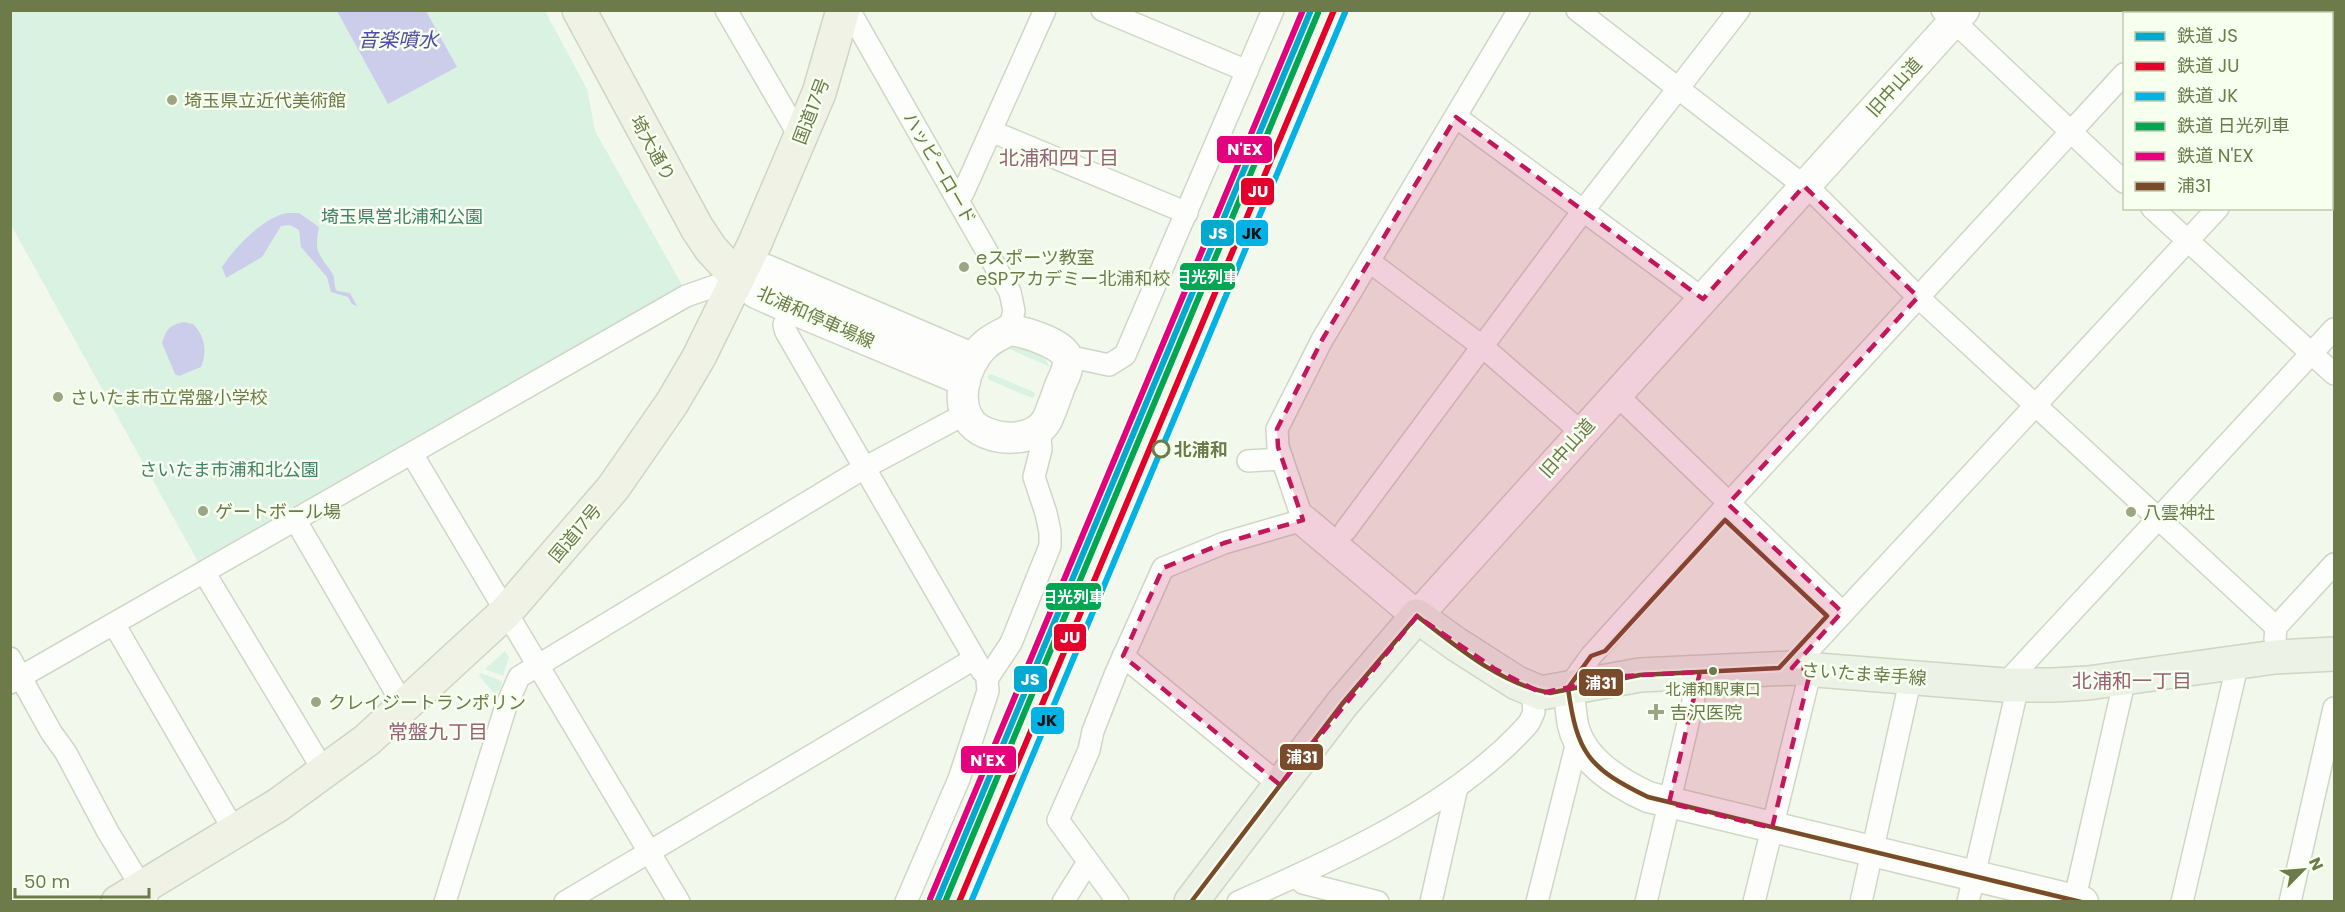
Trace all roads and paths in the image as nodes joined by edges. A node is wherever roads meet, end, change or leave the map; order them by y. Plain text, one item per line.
1 (579, 10) edge
2 (726, 10) edge
3 (843, 10) edge
4 (849, 10) edge
5 (1045, 10) edge
6 (1102, 10) edge
7 (1273, 10) edge
8 (1519, 10) edge
9 (1577, 10) edge
10 (1738, 10) edge
11 (1953, 14) edge
12 (1247, 71) junction
13 (2123, 75) edge
14 (1676, 88) junction
15 (1456, 117) junction
16 (991, 131) junction
17 (2071, 131) junction
18 (801, 139) junction
19 (2123, 181) edge
20 (1804, 186) junction
21 (957, 196) junction
22 (2154, 210) edge
23 (2216, 210) edge
24 (1583, 211) junction
25 (1187, 213) junction
26 (2187, 242) junction
27 (1370, 262) junction
28 (738, 278) junction
29 (1917, 297) junction
30 (1703, 299) junction
31 (790, 308) junction
32 (2334, 329) edge
33 (1009, 330) junction
34 (1483, 346) junction
35 (2312, 353) junction
36 (1067, 356) junction
37 (970, 370) junction
38 (2334, 374) edge
39 (1616, 394) junction
40 (2034, 407) junction
41 (967, 413) junction
42 (1039, 428) junction
43 (1581, 432) junction
44 (412, 454) junction
45 (1282, 459) junction
46 (1248, 461) dead end
47 (864, 468) junction
48 (1728, 504) junction
49 (2157, 518) junction
50 (1303, 520) junction
51 (296, 521) junction
52 (1345, 531) dead end
53 (2334, 564) edge
54 (204, 572) junction
55 (1842, 612) junction
56 (506, 613) junction
57 (1417, 616) junction
58 (114, 624) junction
59 (2275, 642) junction
60 (2334, 654) edge
61 (1123, 656) junction
62 (10, 658) edge
63 (974, 659) junction
64 (2238, 662) junction
65 (536, 665) junction
66 (1802, 668) junction
67 (1700, 672) junction
68 (1911, 677) junction
69 (2125, 678) junction
70 (16, 680) edge
71 (987, 680) junction
72 (2011, 685) junction
73 (1568, 688) junction
74 (1532, 691) junction
75 (405, 708) junction
76 (2334, 708) edge
77 (1578, 738) junction
78 (325, 773) junction
79 (1280, 784) junction
80 (1457, 787) junction
81 (1669, 803) junction
82 (1772, 828) junction
83 (235, 832) junction
84 (649, 852) junction
85 (1872, 852) junction
86 (1088, 862) junction
87 (1296, 876) junction
88 (1971, 889) edge
89 (137, 897) edge
90 (2077, 901) edge
91 (445, 902) edge
92 (565, 902) edge
93 (679, 902) edge
94 (906, 902) edge
95 (1063, 902) edge
96 (1118, 902) edge
97 (1191, 902) edge
98 (1238, 902) edge
99 (1378, 902) edge
100 (1431, 902) edge
101 (1537, 902) edge
102 (1646, 902) edge
103 (1754, 902) edge
104 (1861, 902) edge
105 (2182, 902) edge
106 (2290, 902) edge

1 - 28 highway, 埼大通り
2 - 18 street
3 - 18 highway, 国道17号
4 - 21 street, ハッピーロード
5 - 16 street
6 - 12 street
7 - 12 street
8 - 15 street
9 - 14 street
10 - 14 street
11 - 17 street
11 - 20 main road, 旧中山道
12 - 25 street
13 - 17 street
14 - 20 street
14 - 24 street
15 - 24 street
15 - 27 street
16 - 21 street
16 - 25 street
17 - 19 street
17 - 29 street
18 - 28 highway, 国道17号
20 - 29 street
20 - 30 main road, 旧中山道
21 - 33 street, ハッピーロード
22 - 26 street
23 - 26 street
24 - 30 street
24 - 34 street
25 - 36 street
26 - 35 street
26 - 40 street
27 - 34 street
27 - 45 street
28 - 31 main road, 北浦和停車場線
28 - 37 main road, 北浦和停車場線
28 - 44 street
28 - 56 highway, 国道17号
29 - 40 street
29 - 48 street
30 - 39 main road, 旧中山道
31 - 37 main road, 北浦和停車場線
31 - 47 street
32 - 35 street
33 - 36 main road
33 - 37 main road
34 - 43 street
34 - 52 street
35 - 38 street
35 - 49 street
36 - 42 main road
37 - 41 main road
39 - 43 main road, 旧中山道
39 - 48 street
40 - 49 street
40 - 55 street
41 - 42 main road
41 - 47 street
42 - 71 street
43 - 57 main road, 旧中山道
44 - 51 street
44 - 56 street
45 - 46 street
45 - 50 street
47 - 63 street
47 - 65 street
48 - 55 street
48 - 73 street
49 - 59 street
49 - 72 street
50 - 57 main road
50 - 61 street
51 - 54 street
51 - 75 street
53 - 59 street
54 - 58 street
54 - 78 street
55 - 66 street
56 - 65 street
56 - 75 highway, 国道17号
57 - 74 main road
57 - 79 main road, 旧中山道
58 - 70 street
58 - 83 street
59 - 60 main road, さいたま幸手線
59 - 64 main road, さいたま幸手線
61 - 79 street
61 - 86 street
62 - 70 street
63 - 71 street
63 - 84 street
64 - 69 main road, さいたま幸手線
64 - 105 street
65 - 84 street
65 - 91 street
66 - 67 main road, さいたま幸手線
66 - 68 main road, さいたま幸手線
66 - 82 street
67 - 73 main road, さいたま幸手線
67 - 81 street
68 - 72 main road, さいたま幸手線
68 - 85 street
69 - 72 main road, さいたま幸手線
69 - 90 street
70 - 89 street
71 - 94 street
72 - 88 street
73 - 74 main road, さいたま幸手線
73 - 77 main road
74 - 80 street
75 - 78 highway, 国道17号
76 - 106 street
77 - 81 main road
77 - 101 street
78 - 83 highway, 国道17号
79 - 97 main road, 旧中山道
80 - 87 street
80 - 100 street
81 - 82 main road
81 - 102 street
82 - 85 main road
82 - 103 street
83 - 89 highway, 国道17号
84 - 92 street
84 - 93 street
85 - 88 main road
85 - 104 street
86 - 95 street
86 - 96 street
87 - 98 street
87 - 99 street
88 - 90 main road

